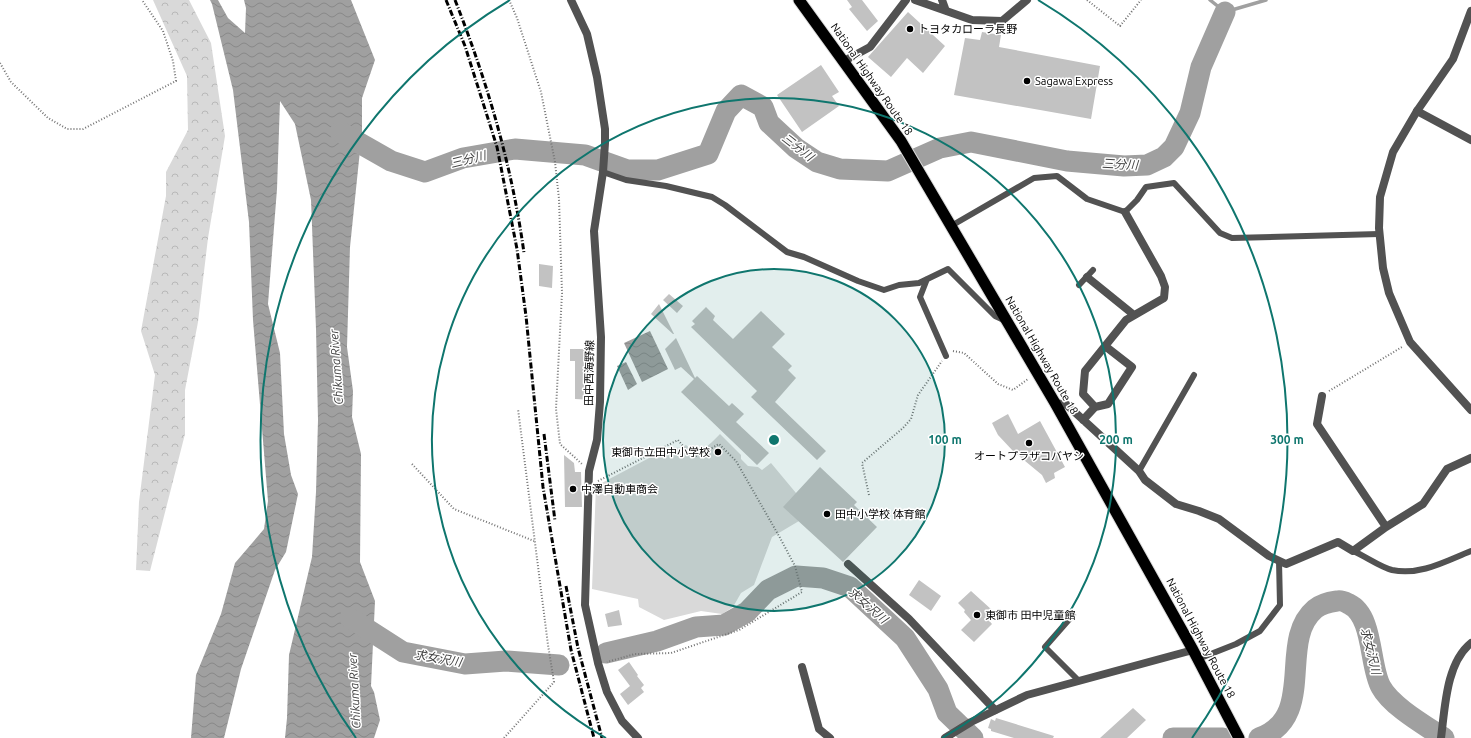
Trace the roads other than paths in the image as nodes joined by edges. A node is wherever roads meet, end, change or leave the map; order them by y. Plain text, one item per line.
1 (571, 0) edge
2 (799, 0) edge
3 (906, 0) edge
4 (915, 0) edge
5 (942, 0) edge
6 (1027, 0) edge
7 (946, 11) junction
8 (1471, 11) edge
9 (844, 61) junction
10 (1417, 111) junction
11 (1471, 140) edge
12 (603, 172) junction
13 (1125, 212) junction
14 (951, 226) junction
15 (1379, 234) junction
16 (1093, 270) dead end
17 (1087, 276) junction
18 (927, 279) junction
19 (1079, 285) dead end
20 (1134, 315) junction
21 (1008, 322) junction
22 (1105, 346) junction
23 (946, 356) road end
24 (1194, 375) dead end
25 (1322, 396) road end
26 (1056, 402) junction
27 (1095, 407) junction
28 (1471, 410) edge
29 (1083, 420) junction
30 (1471, 458) edge
31 (1139, 471) junction
32 (1386, 527) junction
33 (1353, 550) junction
34 (1471, 551) edge
35 (1279, 561) junction
36 (848, 564) dead end
37 (1073, 615) dead end
38 (1471, 643) edge
39 (1195, 655) junction
40 (802, 667) dead end
41 (1079, 681) junction
42 (995, 710) junction
43 (638, 738) edge
44 (830, 738) edge
45 (945, 738) edge
46 (1240, 738) edge
47 (1441, 738) edge

1 - 12 street, 田中西海野線
2 - 9 highway, National Highway Route 18
3 - 9 street
4 - 7 street
5 - 7 street
6 - 7 street
8 - 10 street
9 - 14 highway, National Highway Route 18
10 - 11 street
10 - 15 street
12 - 18 lane
12 - 43 street, 田中西海野線
13 - 14 lane
13 - 15 lane
13 - 20 street
14 - 21 highway, National Highway Route 18
15 - 28 street
16 - 17 lane
17 - 19 lane
17 - 20 street
18 - 21 lane
18 - 23 lane
20 - 22 street
21 - 26 highway, National Highway Route 18
22 - 27 street
22 - 27 street
24 - 31 lane
25 - 32 street
26 - 29 street
26 - 39 highway, National Highway Route 18
27 - 29 street
29 - 31 street
30 - 32 street
31 - 35 street
32 - 33 street
33 - 34 lane
33 - 35 street
35 - 39 lane
36 - 42 street
37 - 41 lane
38 - 47 street
39 - 41 street
39 - 46 highway, National Highway Route 18
40 - 44 street
41 - 42 street
42 - 45 street

